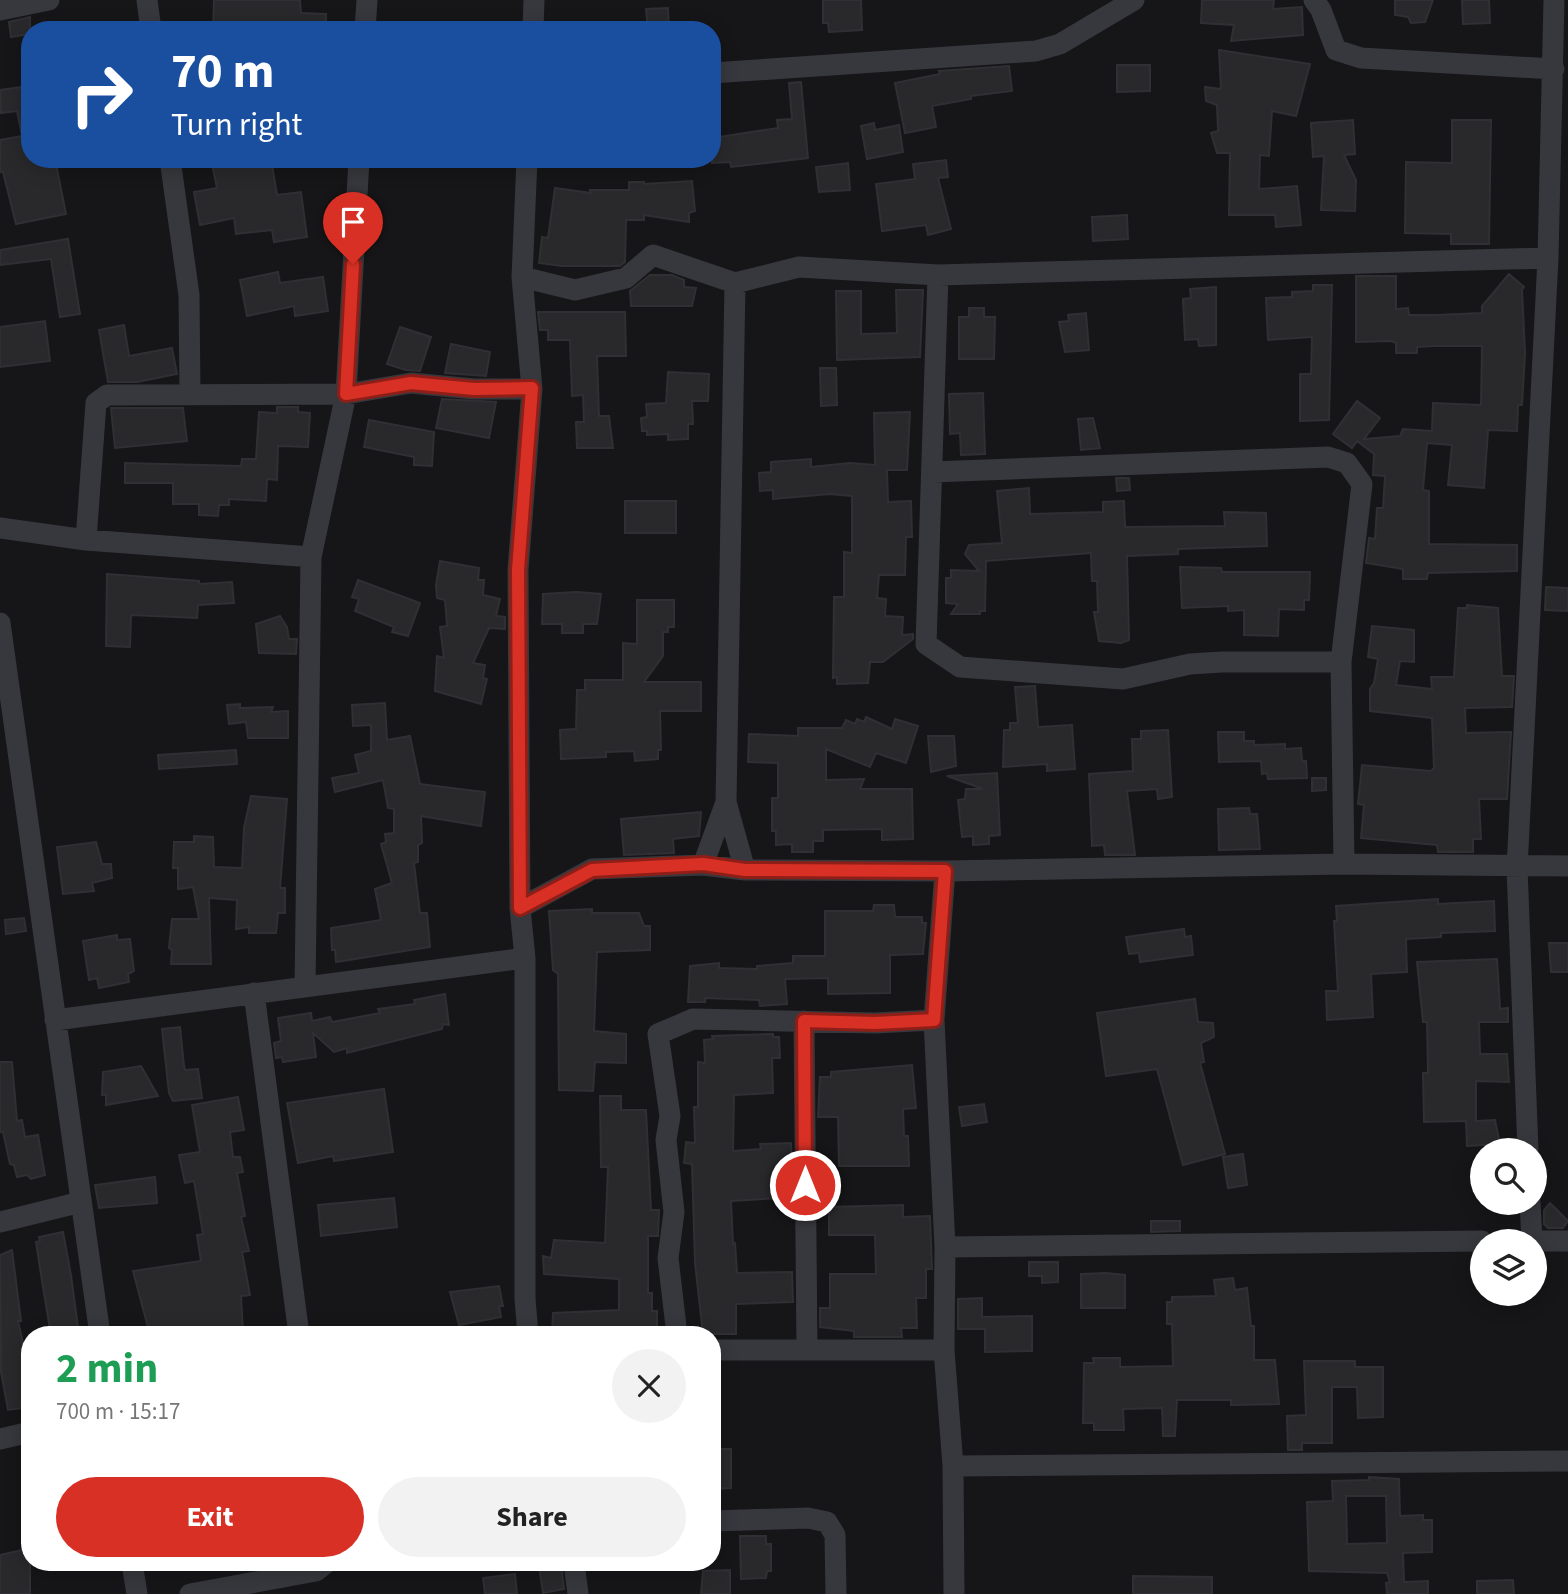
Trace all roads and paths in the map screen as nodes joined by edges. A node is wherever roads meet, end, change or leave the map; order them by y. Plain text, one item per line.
1 (49, 0) edge
2 (147, 0) edge
3 (367, 0) edge
4 (534, 0) edge
5 (1134, 0) edge
6 (1314, 0) edge
7 (1554, 0) edge
8 (0, 10) edge
9 (150, 21) edge
10 (366, 21) edge
11 (533, 21) edge
12 (1555, 69) junction
13 (721, 72) edge
14 (171, 168) edge
15 (359, 168) edge
16 (527, 168) edge
17 (1548, 258) junction
18 (938, 275) junction
19 (522, 277) junction
20 (735, 283) junction
21 (532, 388) junction
22 (346, 394) junction
23 (190, 395) junction
24 (932, 472) junction
25 (0, 528) edge
26 (86, 540) junction
27 (311, 557) junction
28 (0, 623) edge
29 (1341, 662) junction
30 (726, 802) junction
31 (703, 864) junction
32 (1344, 864) junction
33 (1568, 866) edge
34 (1517, 868) junction
35 (745, 870) junction
36 (945, 871) junction
37 (520, 908) junction
38 (525, 958) junction
39 (305, 987) junction
40 (254, 993) junction
41 (55, 1020) junction
42 (934, 1020) junction
43 (804, 1021) junction
44 (1528, 1138) edge
45 (81, 1202) junction
46 (0, 1222) edge
47 (1470, 1241) edge
48 (1547, 1241) edge
49 (1568, 1241) edge
50 (946, 1247) junction
51 (99, 1326) edge
52 (298, 1326) edge
53 (527, 1326) edge
54 (676, 1326) edge
55 (944, 1349) junction
56 (721, 1350) edge
57 (807, 1350) junction
58 (21, 1434) edge
59 (0, 1439) edge
60 (1568, 1461) edge
61 (953, 1466) junction
62 (721, 1521) edge
63 (133, 1571) edge
64 (316, 1571) edge
65 (575, 1571) edge
66 (137, 1594) edge
67 (190, 1594) edge
68 (579, 1594) edge
69 (836, 1594) edge
70 (954, 1594) edge

1 - 8 street
2 - 9 street
3 - 10 street
4 - 11 street
5 - 13 street
6 - 12 street
7 - 12 street
12 - 17 street
14 - 23 street
15 - 22 street
16 - 19 street
17 - 18 street
17 - 34 street
18 - 20 street
18 - 24 street
19 - 20 street
19 - 21 street
20 - 30 street
21 - 22 street
21 - 37 street
22 - 23 street
22 - 27 street
23 - 26 street
24 - 29 street
24 - 29 street
25 - 26 street
26 - 27 street
27 - 39 street
28 - 41 street
29 - 32 street
30 - 31 street
30 - 35 street
31 - 35 street
31 - 37 street
32 - 34 street
32 - 36 street
33 - 34 street
34 - 44 street
35 - 36 street
36 - 42 street
37 - 38 street
38 - 39 street
38 - 53 street
39 - 40 street
40 - 41 street
40 - 52 street
41 - 45 street
42 - 43 street
42 - 50 street
43 - 54 street
43 - 57 street
45 - 46 street
45 - 51 street
47 - 50 street
48 - 49 street
50 - 55 street
55 - 57 street
55 - 61 street
56 - 57 street
58 - 59 street
60 - 61 street
61 - 70 street
62 - 69 street
63 - 66 street
64 - 67 street
65 - 68 street

